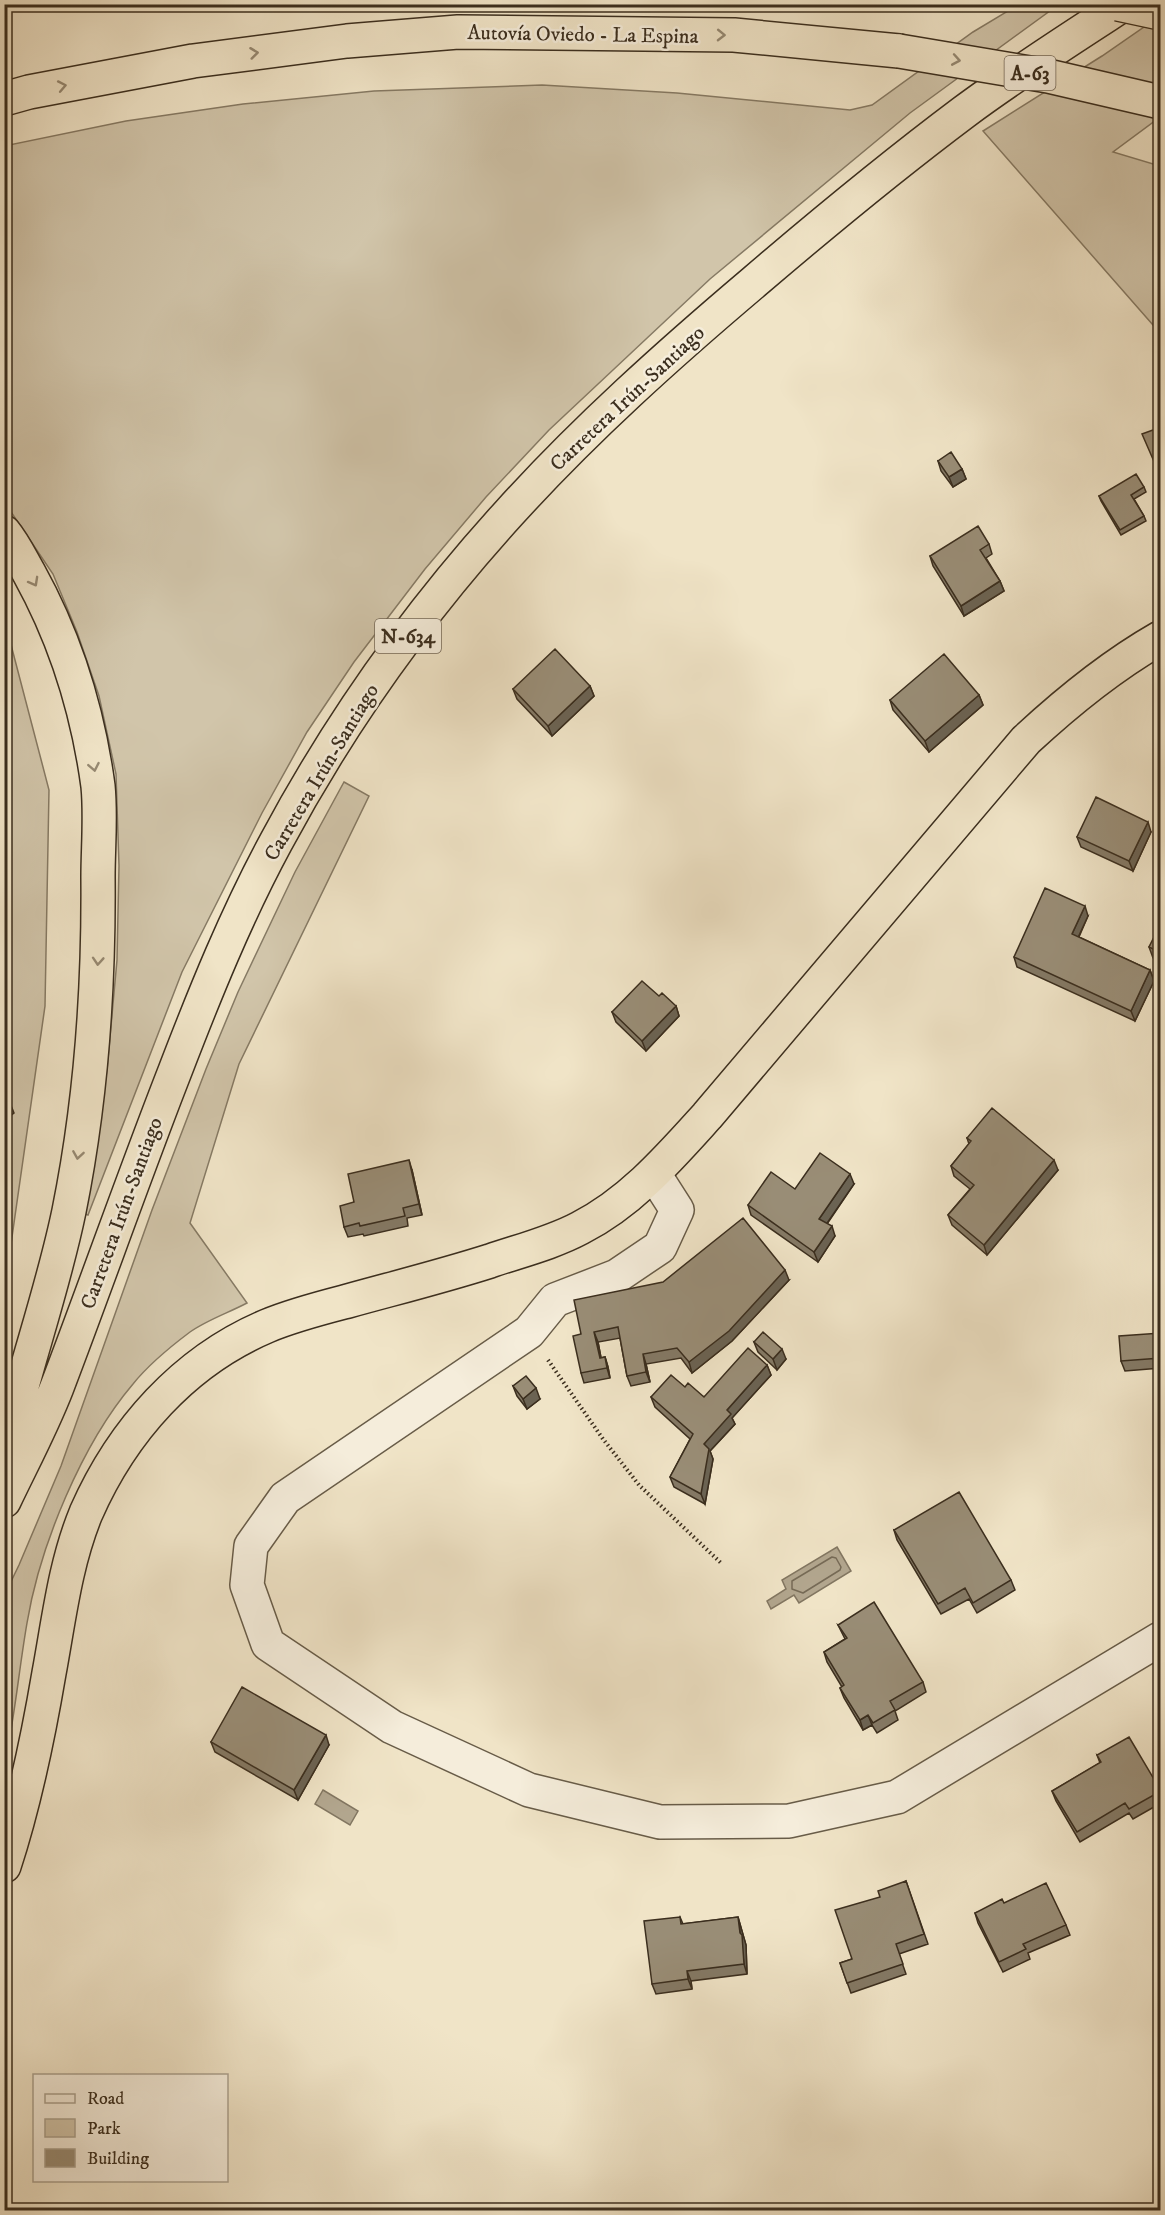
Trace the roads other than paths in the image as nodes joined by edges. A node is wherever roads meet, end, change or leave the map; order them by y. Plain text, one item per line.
1 (1118, 4) edge
2 (1124, 4) edge
3 (1161, 13) edge
4 (4, 99) edge
5 (1161, 102) edge
6 (4, 532) edge
7 (1161, 638) edge
8 (654, 1174) junction
9 (4, 1457) edge
10 (4, 1501) edge
11 (1161, 1639) edge
12 (4, 1866) edge

1 - 3 highway, bridge
2 - 10 highway, Carretera Irún-Santiago / N-634
4 -> 5 highway, Autovía Oviedo - La Espina / A-63, bridge
6 -> 9 highway
7 - 8 highway
8 - 11 street
8 - 12 highway

